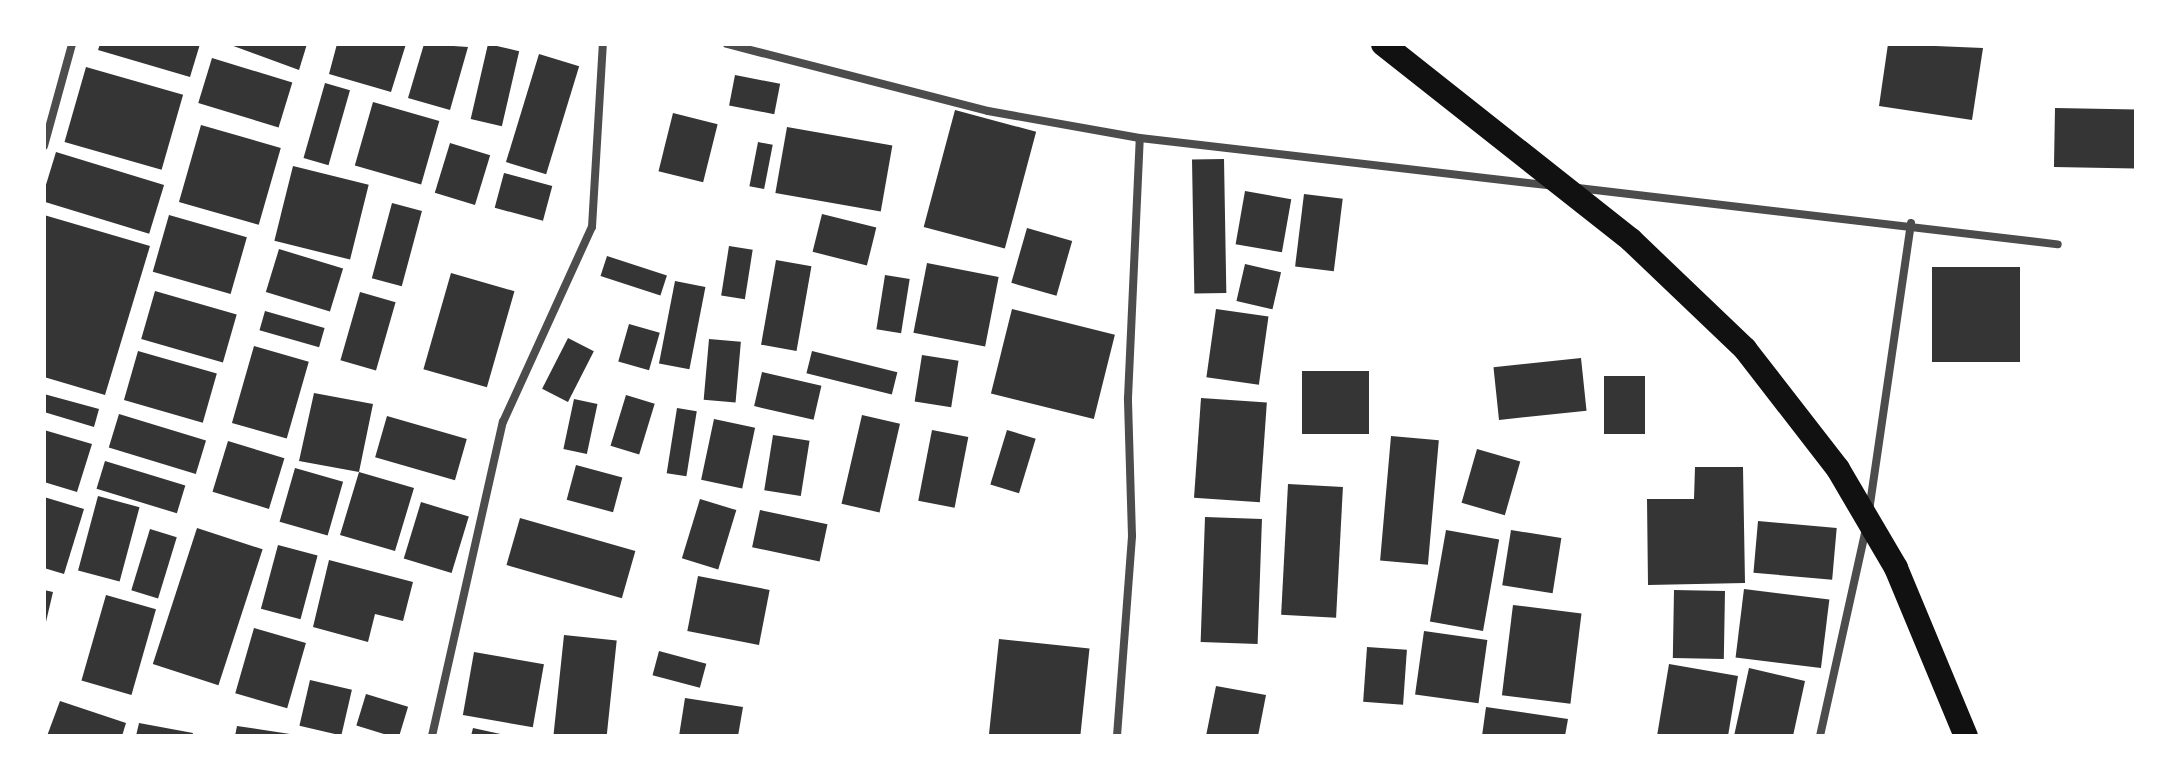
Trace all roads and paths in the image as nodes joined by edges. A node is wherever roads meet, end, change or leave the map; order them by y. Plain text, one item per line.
1 (72, 44) edge
2 (603, 44) edge
3 (727, 44) edge
4 (1383, 44) edge
5 (1140, 138) junction
6 (44, 146) edge
7 (1911, 223) junction
8 (2058, 244) dead end
9 (432, 736) edge
10 (1117, 736) edge
11 (1820, 736) edge
12 (1966, 736) edge

1 - 6 street
2 - 9 street
3 - 5 street
4 - 12 highway
5 - 7 street
5 - 10 street
7 - 8 street
7 - 11 street

